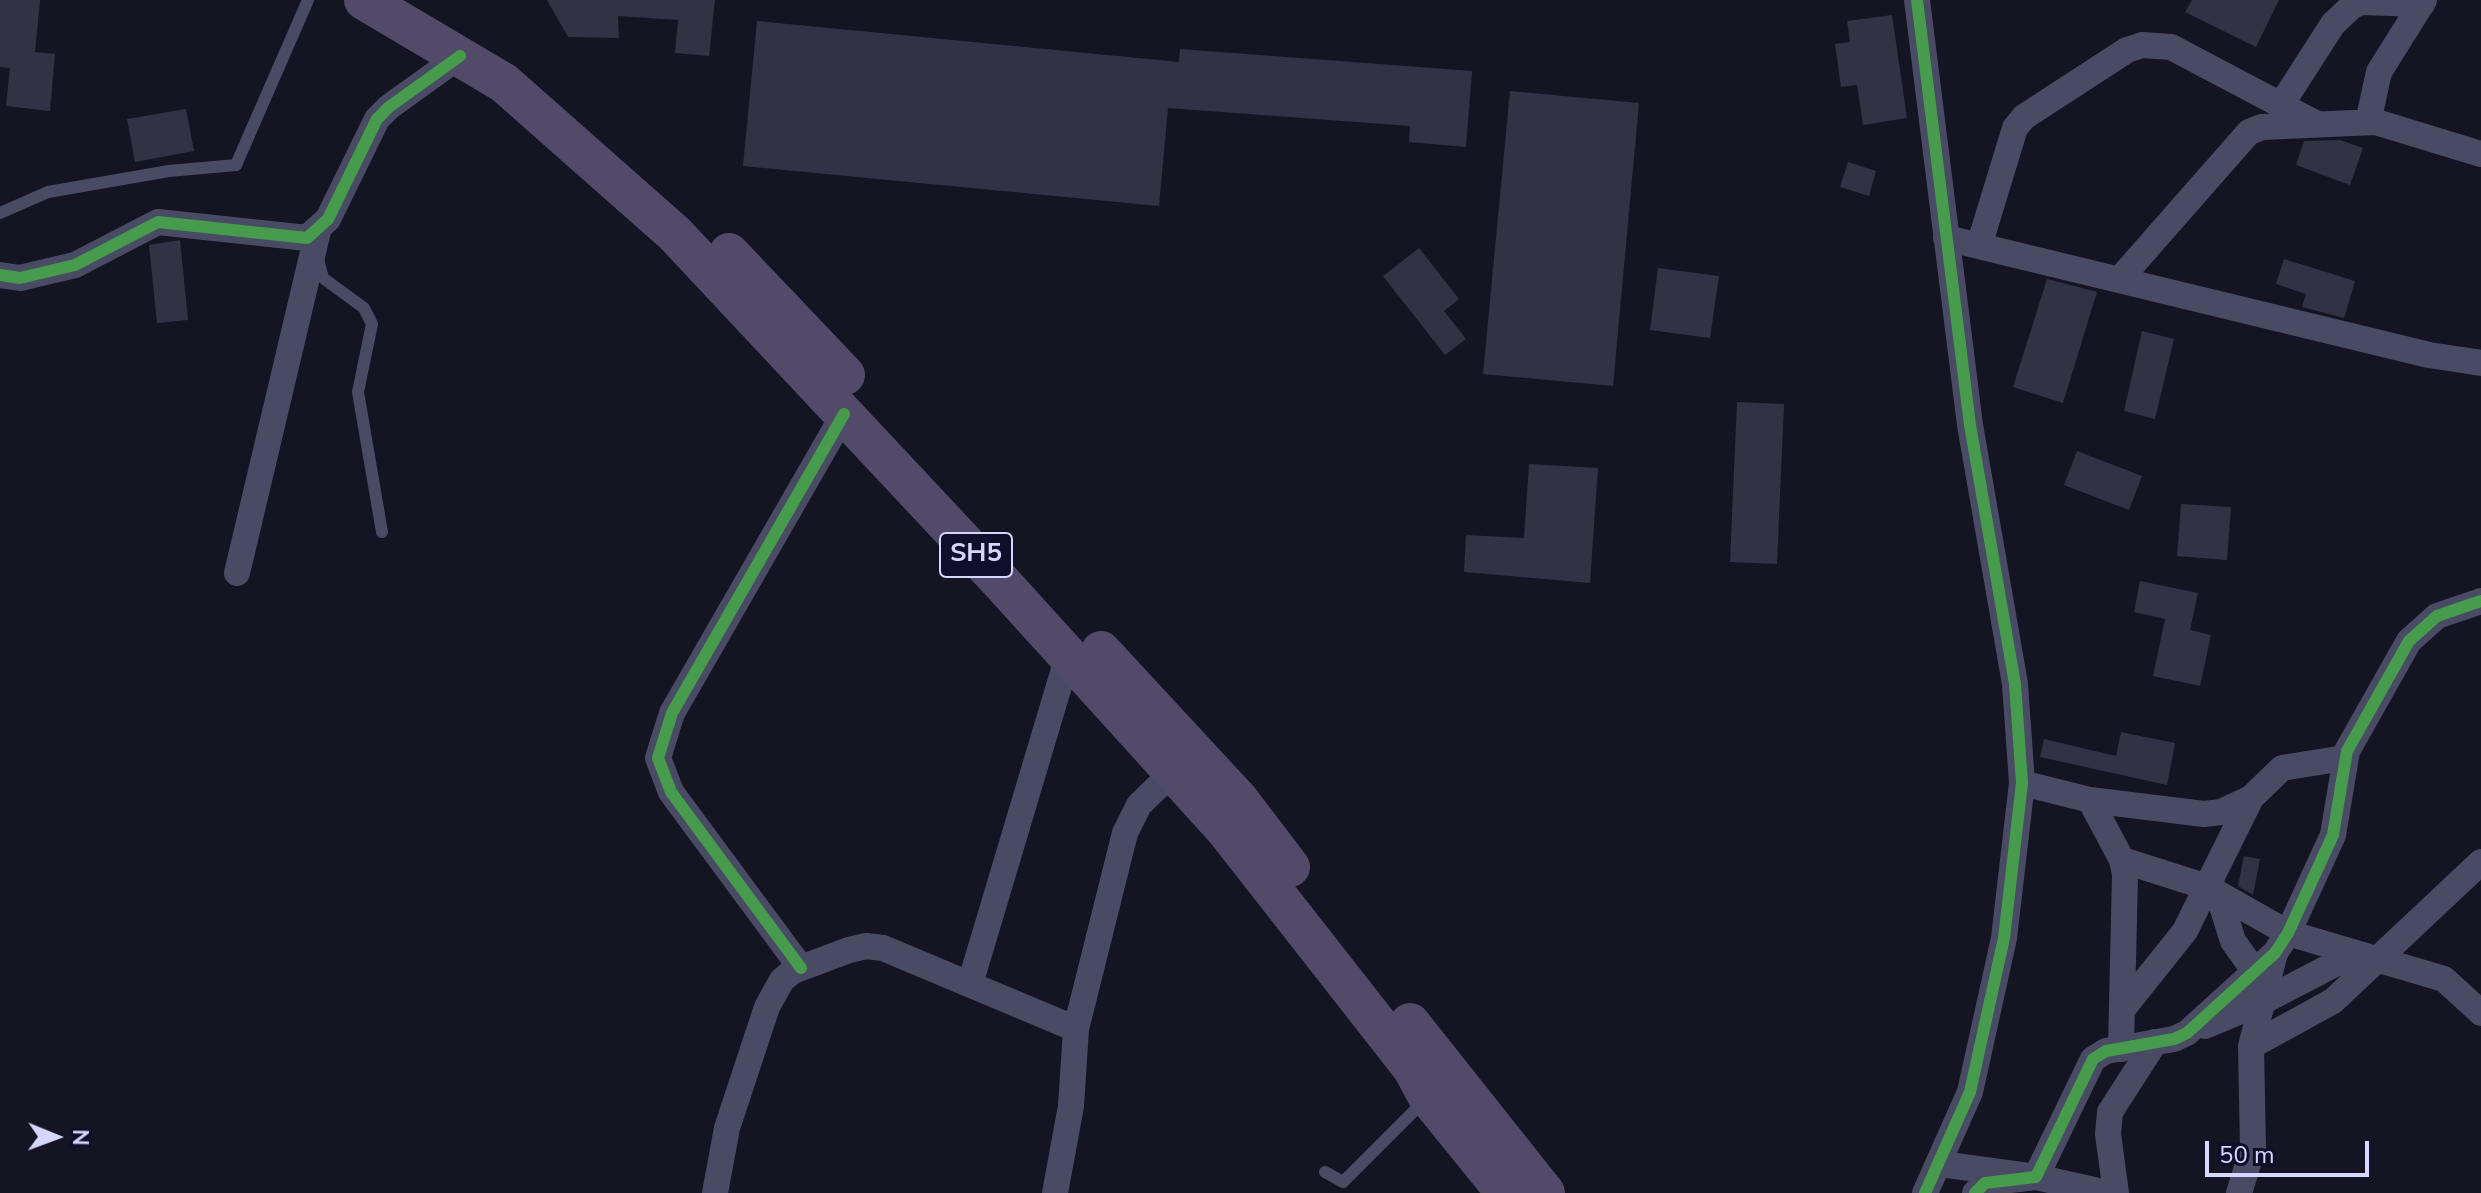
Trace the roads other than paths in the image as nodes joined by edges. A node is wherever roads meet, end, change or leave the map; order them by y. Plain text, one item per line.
1 (308, 0) edge
2 (364, 0) edge
3 (417, 0) edge
4 (1917, 0) edge
5 (2360, 1) edge
6 (2423, 2) edge
7 (460, 56) junction
8 (2281, 105) junction
9 (2368, 122) junction
10 (2317, 124) junction
11 (2481, 154) edge
12 (0, 213) edge
13 (317, 237) junction
14 (1946, 238) junction
15 (1979, 246) junction
16 (0, 275) edge
17 (2119, 280) junction
18 (759, 303) junction
19 (2481, 363) edge
20 (844, 414) junction
21 (382, 532) dead end
22 (237, 573) dead end
23 (2481, 601) edge
24 (1068, 656) junction
25 (2344, 758) junction
26 (1173, 772) junction
27 (2022, 783) junction
28 (2251, 798) junction
29 (2090, 800) junction
30 (2122, 860) junction
31 (2481, 862) edge
32 (2212, 890) junction
33 (2282, 943) junction
34 (2367, 956) junction
35 (801, 968) junction
36 (2255, 972) junction
37 (970, 984) junction
38 (2262, 1002) junction
39 (2122, 1010) junction
40 (2481, 1013) edge
41 (1076, 1029) junction
42 (2187, 1033) junction
43 (2155, 1042) junction
44 (2251, 1046) junction
45 (2121, 1049) junction
46 (1428, 1097) junction
47 (1941, 1164) junction
48 (1325, 1172) dead end
49 (2036, 1177) junction
50 (715, 1193) edge
51 (1055, 1193) edge
52 (1506, 1193) edge
53 (1545, 1193) edge
54 (1925, 1193) edge
55 (1975, 1193) edge
56 (2107, 1193) edge
57 (2116, 1193) edge
58 (2239, 1193) edge

1 - 12 lane
2 - 7 main road, SH5
3 - 18 main road, SH5
4 - 14 street
5 - 6 street
5 - 8 street
6 - 9 street
7 - 13 street
7 - 18 main road, SH5
8 - 10 street
8 - 15 street
9 - 10 street
9 - 11 street
10 - 17 street
13 - 16 street
13 - 21 lane
13 - 22 street
14 - 15 street
14 - 27 street
15 - 17 street
17 - 19 street
18 - 20 main road, SH5
18 - 53 main road, SH5
20 - 24 main road, SH5
20 - 35 street
23 - 25 street
24 - 26 main road, SH5
24 - 37 street
25 - 28 street
25 - 33 street
26 - 41 street
26 - 46 main road, SH5
27 - 29 street
27 - 47 street
28 - 29 street
28 - 32 street
29 - 30 street
30 - 32 street
30 - 39 street
31 - 34 street
32 - 33 street
32 - 36 street
32 - 39 street
33 - 34 street
33 - 36 street
33 - 38 street
34 - 38 street
34 - 40 street
34 - 44 street
35 - 37 street
35 - 50 street
36 - 42 street
37 - 41 street
38 - 42 street
38 - 44 street
39 - 45 street
41 - 51 street
42 - 43 street
43 - 45 street
43 - 57 street
44 - 58 street
45 - 49 street
46 - 48 lane
46 - 52 main road, SH5
47 - 49 street
47 - 54 street
49 - 55 street
49 - 56 street

